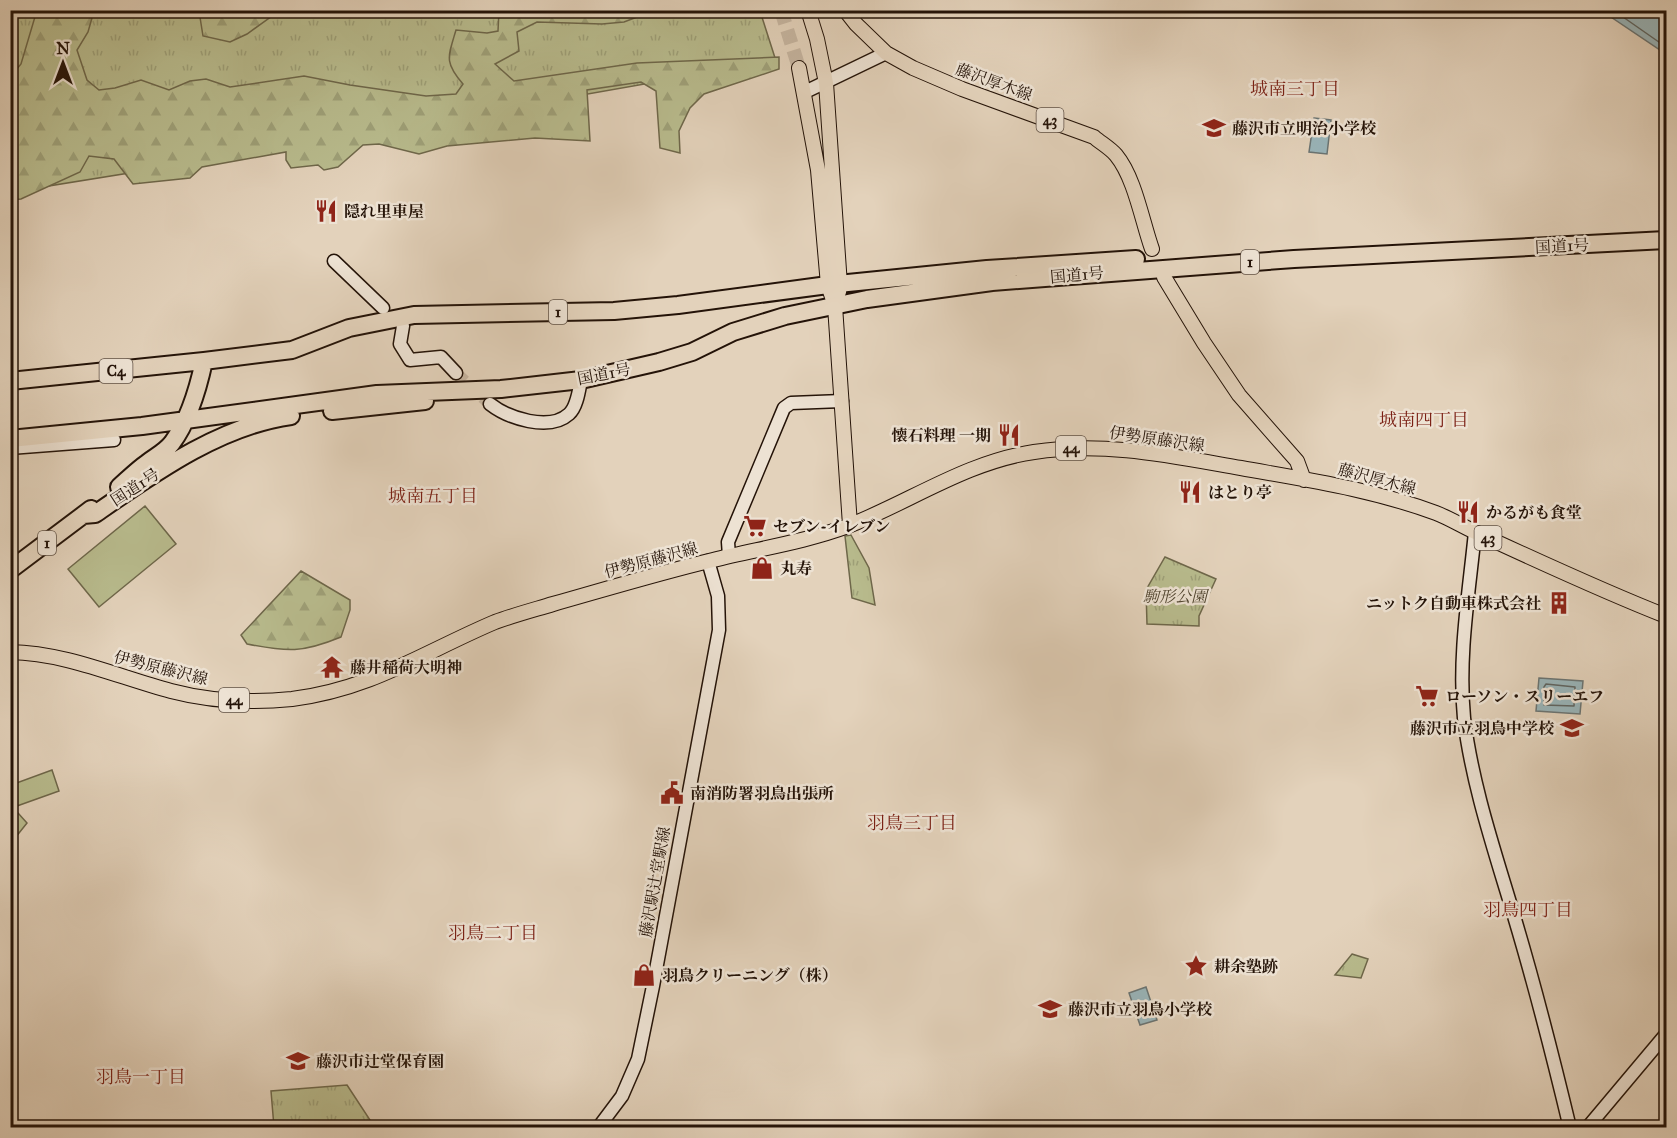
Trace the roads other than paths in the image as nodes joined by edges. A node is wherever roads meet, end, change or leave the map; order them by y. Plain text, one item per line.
1 (808, 10) edge
2 (845, 10) edge
3 (886, 53) junction
4 (799, 69) tunnel mouth
5 (826, 83) junction
6 (804, 92) junction
7 (821, 201) junction
8 (1666, 229) edge
9 (1666, 240) edge
10 (1152, 249) dead end
11 (334, 261) dead end
12 (1164, 277) dead end
13 (834, 285) junction
14 (835, 306) junction
15 (383, 308) dead end
16 (403, 326) dead end
17 (204, 361) junction
18 (456, 373) tunnel mouth
19 (581, 380) junction
20 (10, 381) edge
21 (501, 389) junction
22 (842, 401) junction
23 (490, 404) tunnel mouth
24 (185, 421) junction
25 (142, 426) junction
26 (10, 439) edge
27 (114, 440) dead end
28 (10, 448) edge
29 (148, 462) junction
30 (1304, 480) junction
31 (83, 515) junction
32 (850, 525) junction
33 (1475, 532) junction
34 (729, 556) junction
35 (708, 561) junction
36 (10, 570) edge
37 (1666, 616) edge
38 (10, 652) edge
39 (1666, 1034) edge
40 (598, 1128) edge
41 (1570, 1128) edge
42 (1587, 1128) edge

1 - 5 main road
2 - 3 main road, 藤沢厚木線 / 43
3 - 5 street
3 - 10 main road, 藤沢厚木線 / 43
4 - 6 main road
5 - 6 street
5 - 7 main road
5 - 13 main road
6 - 7 main road
7 - 13 main road
8 - 13 highway, 国道1号 / 1
9 - 14 highway, 国道1号 / 1
11 - 15 street
12 - 30 main road
13 - 14 main road
13 - 17 highway, 国道1号 / 1
14 - 19 highway, 国道1号 / 1
14 - 22 main road
16 - 18 street
17 - 20 highway, C4
17 - 24 highway, 国道1号 / 1
19 - 21 highway, 国道1号 / 1
19 - 23 street
21 - 24 highway, 国道1号 / 1
21 - 31 highway, 国道1号 / 1
22 - 32 main road
22 - 34 street
24 - 25 highway
24 - 29 highway, 国道1号 / 1
25 - 26 highway
25 - 29 highway
27 - 28 street
29 - 31 highway, 国道1号 / 1
30 - 32 main road, 伊勢原藤沢線 / 44
30 - 33 main road, 藤沢厚木線 / 43
31 - 36 highway, 国道1号 / 1
32 - 34 main road, 伊勢原藤沢線 / 44
33 - 37 main road, 藤沢厚木線 / 43
33 - 41 street
34 - 35 main road, 伊勢原藤沢線 / 44
35 - 38 main road, 伊勢原藤沢線 / 44
35 - 40 street, 藤沢駅辻堂駅線
39 - 42 street

